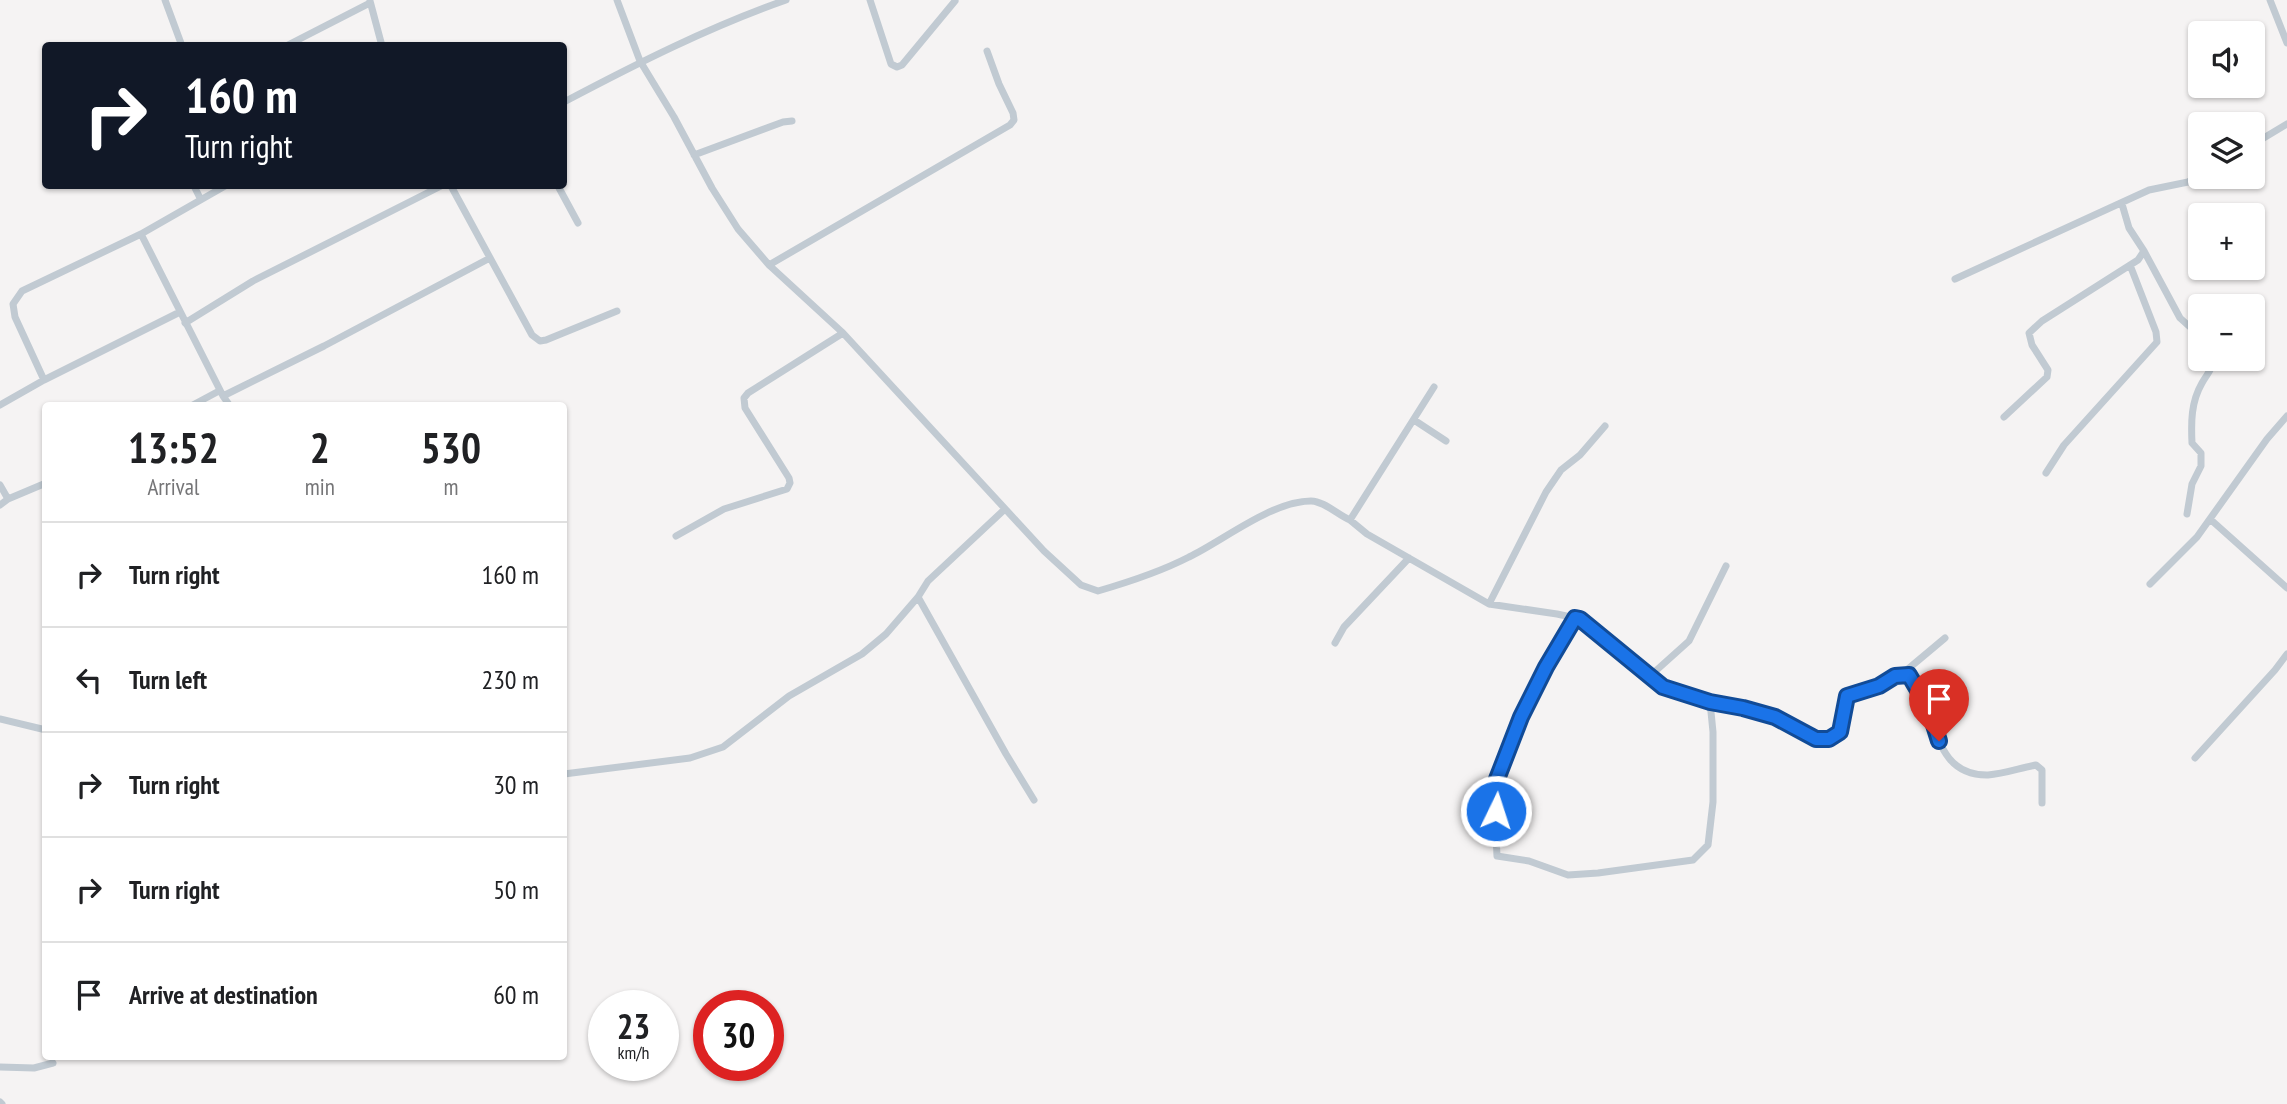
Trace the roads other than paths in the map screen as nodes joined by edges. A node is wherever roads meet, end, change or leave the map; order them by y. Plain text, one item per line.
1 (165, 0) edge
2 (617, 0) edge
3 (786, 0) edge
4 (870, 0) edge
5 (2270, 0) edge
6 (955, 1) edge
7 (370, 2) edge
8 (181, 42) edge
9 (294, 42) edge
10 (381, 42) edge
11 (2287, 43) edge
12 (987, 51) dead end
13 (640, 61) junction
14 (567, 100) edge
15 (792, 121) dead end
16 (2287, 124) edge
17 (2265, 137) edge
18 (694, 155) junction
19 (2188, 181) edge
20 (196, 189) edge
21 (219, 189) edge
22 (435, 189) edge
23 (454, 189) edge
24 (560, 189) edge
25 (200, 198) junction
26 (2122, 204) junction
27 (578, 223) dead end
28 (141, 234) junction
29 (2144, 251) junction
30 (490, 258) junction
31 (769, 265) junction
32 (2130, 265) junction
33 (1955, 279) dead end
34 (617, 311) dead end
35 (180, 312) junction
36 (185, 323) junction
37 (2188, 325) edge
38 (843, 333) junction
39 (2211, 371) edge
40 (44, 380) junction
41 (1434, 387) dead end
42 (221, 393) junction
43 (200, 402) edge
44 (227, 402) edge
45 (0, 405) edge
46 (2287, 416) edge
47 (2004, 417) dead end
48 (1413, 420) junction
49 (1605, 426) dead end
50 (1446, 441) dead end
51 (2046, 473) dead end
52 (0, 485) edge
53 (42, 485) edge
54 (8, 499) junction
55 (0, 505) edge
56 (1005, 509) junction
57 (2187, 514) dead end
58 (2210, 519) junction
59 (1350, 520) junction
60 (676, 536) dead end
61 (1409, 558) junction
62 (1726, 566) dead end
63 (2150, 584) dead end
64 (2287, 588) edge
65 (918, 597) junction
66 (1489, 604) junction
67 (1575, 618) junction
68 (1945, 638) dead end
69 (1335, 643) dead end
70 (2287, 654) edge
71 (1901, 674) junction
72 (1650, 676) junction
73 (1710, 702) junction
74 (0, 719) edge
75 (42, 729) edge
76 (2195, 758) dead end
77 (567, 774) edge
78 (1034, 800) dead end
79 (2042, 803) dead end
80 (53, 1063) dead end
81 (1, 1070) edge

1 - 8 street
2 - 13 street
3 - 13 street
4 - 6 street
5 - 11 street
7 - 9 street
7 - 10 street
12 - 31 street
13 - 14 street
13 - 18 street
15 - 18 street
16 - 17 street
18 - 31 street
19 - 26 street
20 - 25 street
21 - 25 street
22 - 36 street
23 - 30 street
24 - 27 street
25 - 28 street
26 - 29 street
26 - 33 street
28 - 35 street
28 - 40 street
29 - 32 street
29 - 37 street
30 - 34 street
30 - 42 street
31 - 38 street
32 - 47 street
32 - 51 street
35 - 36 street
35 - 40 street
36 - 42 street
38 - 56 street
38 - 60 street
39 - 57 street
40 - 45 street
41 - 48 street
42 - 43 street
42 - 44 street
46 - 58 street
48 - 50 street
48 - 59 street
49 - 66 street
52 - 54 street
53 - 54 street
54 - 55 street
56 - 59 street
56 - 65 street
58 - 63 street
58 - 64 street
59 - 61 street
61 - 66 street
61 - 69 street
62 - 72 street
65 - 77 street
65 - 78 street
66 - 67 street
67 - 72 street
67 - 73 street
68 - 71 street
70 - 76 street
71 - 73 street
71 - 79 street
72 - 73 street
74 - 75 street
80 - 81 street

